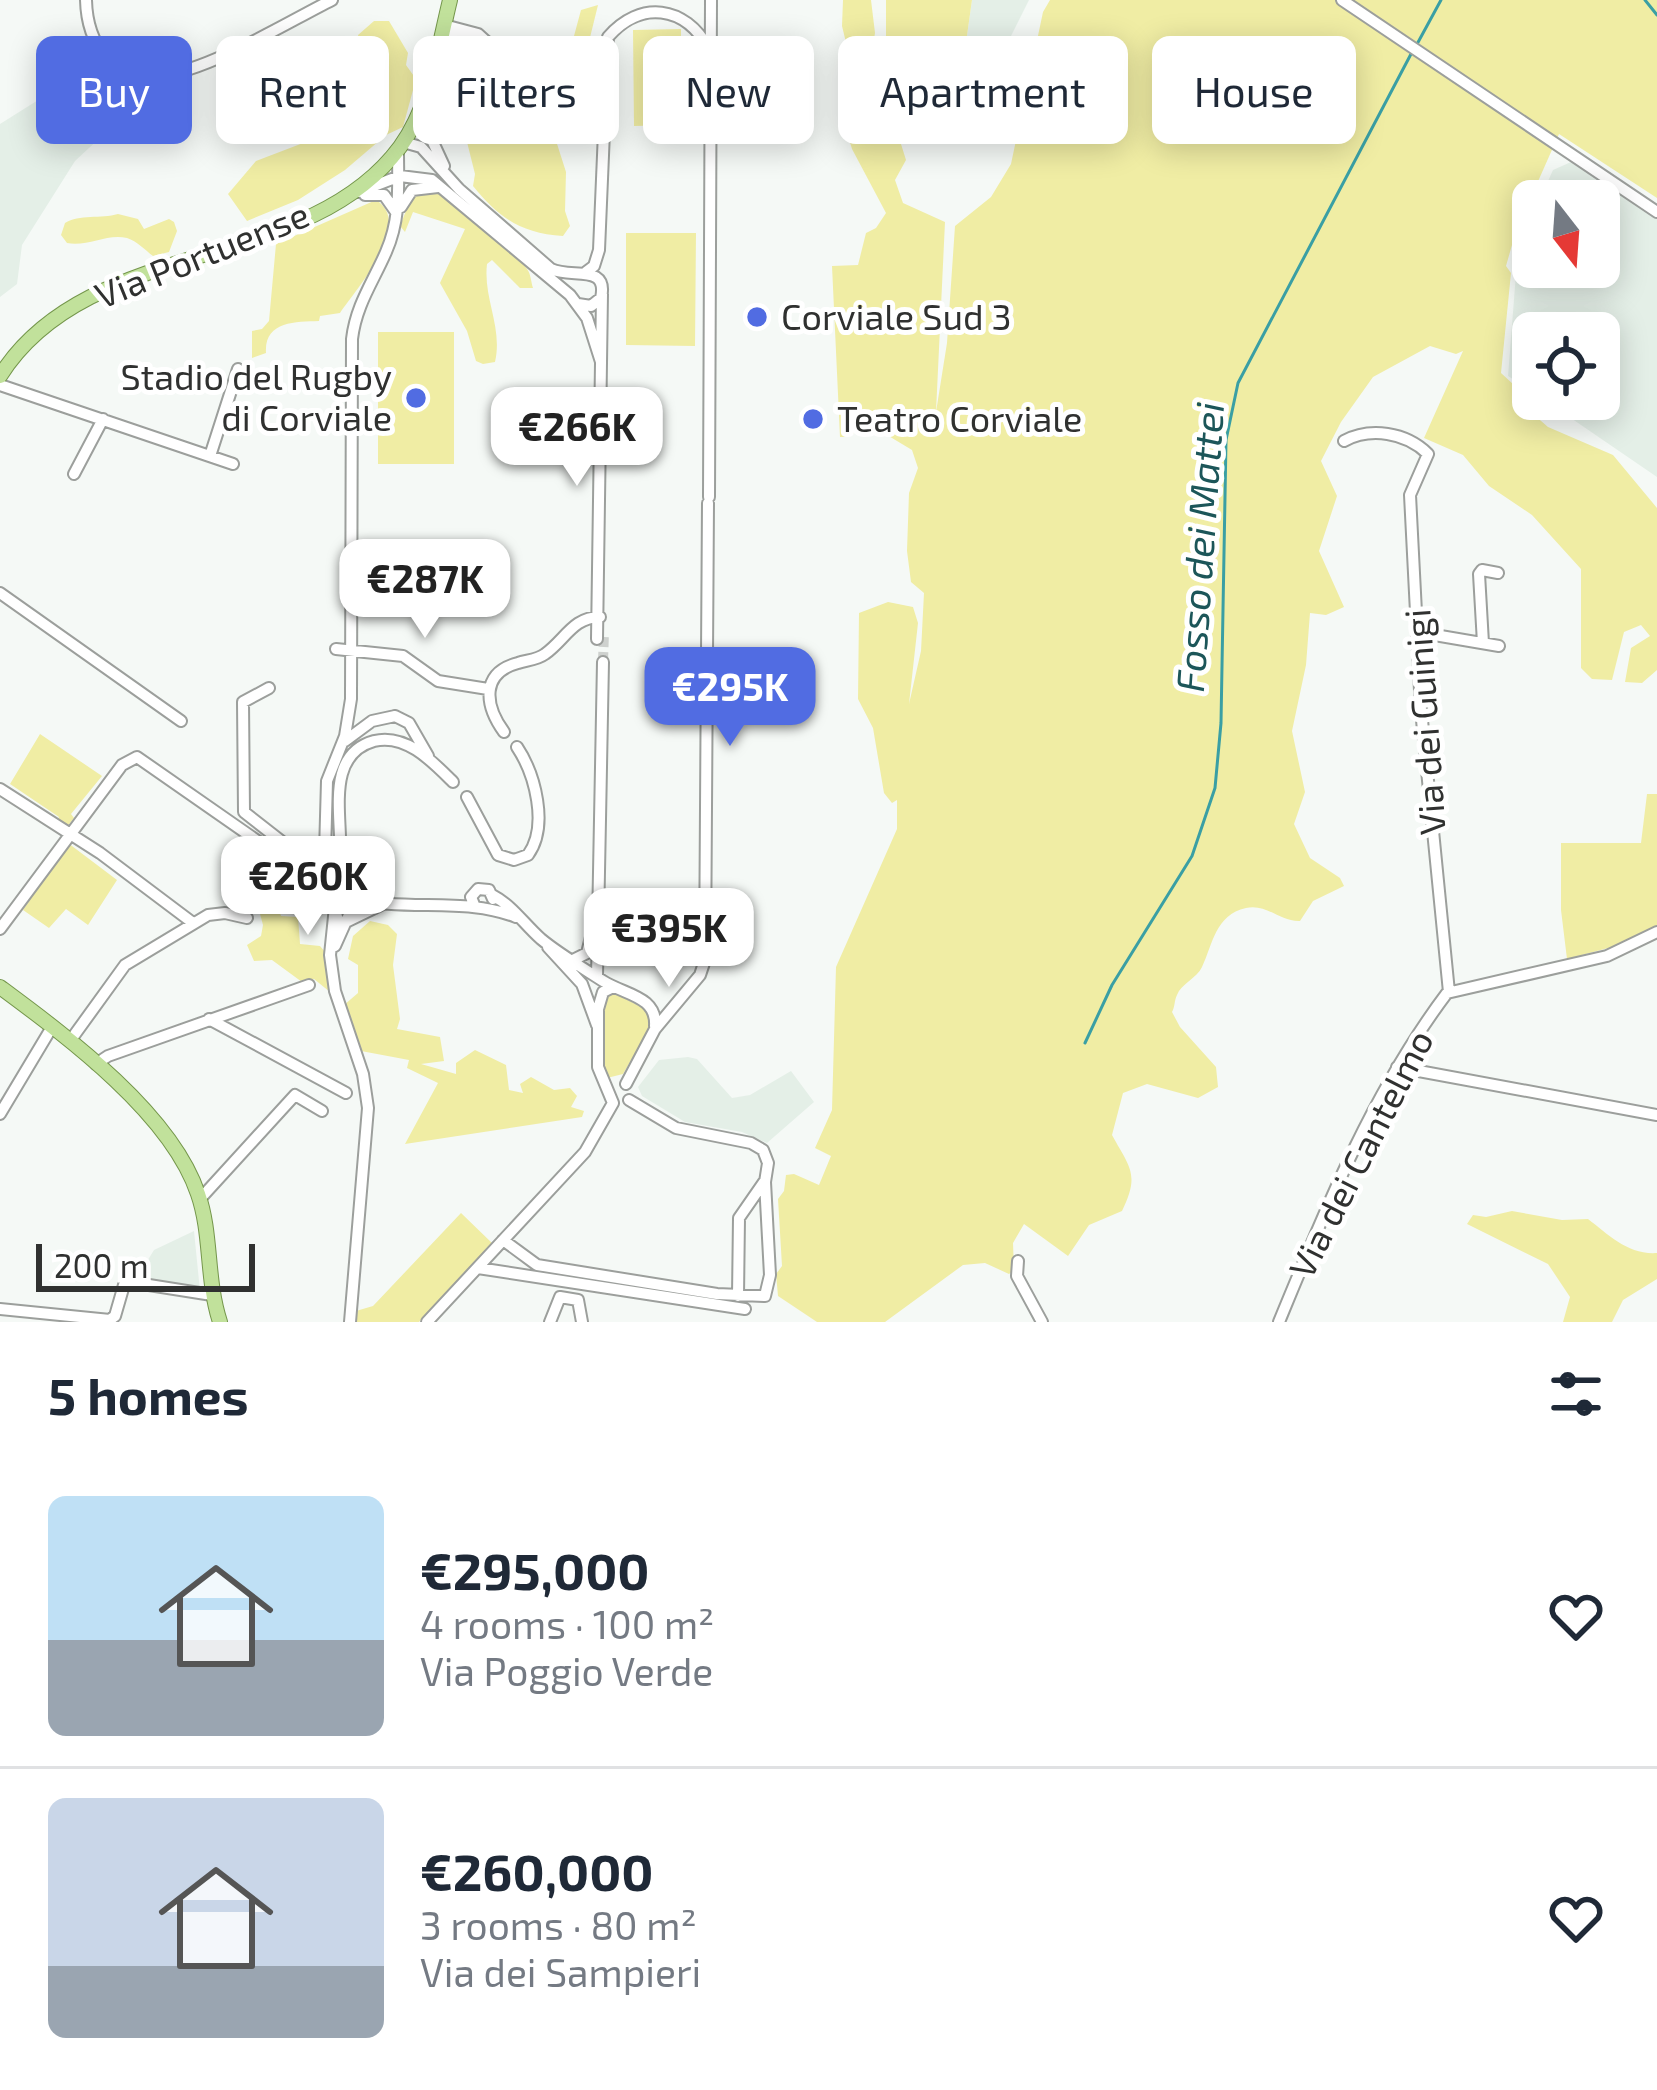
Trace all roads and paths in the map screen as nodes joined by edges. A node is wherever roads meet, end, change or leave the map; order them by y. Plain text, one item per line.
1 (86, 0) edge
2 (332, 0) edge
3 (711, 0) edge
4 (1342, 0) edge
5 (449, 1) edge
6 (671, 6) edge
7 (443, 29) junction
8 (441, 36) edge
9 (481, 36) edge
10 (700, 36) edge
11 (711, 36) edge
12 (413, 119) edge
13 (433, 144) edge
14 (710, 144) edge
15 (400, 146) junction
16 (400, 176) junction
17 (452, 190) junction
18 (340, 199) junction
19 (1657, 212) edge
20 (397, 215) junction
21 (582, 273) junction
22 (602, 294) junction
23 (574, 300) junction
24 (601, 362) junction
25 (238, 369) dead end
26 (0, 376) edge
27 (0, 385) edge
28 (103, 419) junction
29 (1344, 441) dead end
30 (210, 456) junction
31 (233, 464) dead end
32 (74, 474) dead end
33 (1498, 573) dead end
34 (0, 593) edge
35 (1417, 632) junction
36 (1483, 643) junction
37 (1499, 646) dead end
38 (336, 649) dead end
39 (351, 650) junction
40 (600, 670) tunnel mouth
41 (269, 688) dead end
42 (488, 688) junction
43 (351, 699) junction
44 (394, 716) junction
45 (378, 719) junction
46 (181, 721) dead end
47 (504, 731) dead end
48 (384, 740) junction
49 (343, 743) junction
50 (518, 747) dead end
51 (430, 759) junction
52 (453, 782) dead end
53 (0, 788) edge
54 (467, 797) dead end
55 (68, 834) junction
56 (320, 864) junction
57 (349, 897) junction
58 (384, 904) junction
59 (336, 911) junction
60 (598, 917) junction
61 (247, 918) dead end
62 (348, 921) junction
63 (193, 922) junction
64 (0, 929) edge
65 (1657, 932) edge
66 (598, 940) junction
67 (546, 944) junction
68 (573, 960) junction
69 (331, 967) junction
70 (597, 977) junction
71 (309, 985) dead end
72 (0, 987) edge
73 (616, 989) junction
74 (1448, 992) junction
75 (208, 1019) junction
76 (52, 1027) junction
77 (598, 1027) junction
78 (655, 1029) junction
79 (70, 1041) junction
80 (96, 1064) junction
81 (1397, 1067) junction
82 (626, 1084) junction
83 (346, 1093) dead end
84 (610, 1097) junction
85 (629, 1100) junction
86 (322, 1111) dead end
87 (0, 1114) edge
88 (1657, 1115) edge
89 (765, 1182) junction
90 (200, 1199) junction
91 (748, 1203) junction
92 (766, 1223) junction
93 (503, 1240) junction
94 (1018, 1262) dead end
95 (478, 1268) junction
96 (557, 1281) junction
97 (212, 1295) junction
98 (738, 1296) junction
99 (560, 1297) junction
100 (745, 1309) dead end
101 (0, 1310) edge
102 (47, 1318) edge
103 (220, 1322) edge
104 (350, 1322) edge
105 (428, 1322) edge
106 (550, 1322) edge
107 (582, 1322) edge
108 (1042, 1322) edge
109 (1279, 1322) edge

1 - 2 street
3 - 11 street
4 - 19 street
5 - 7 main road, Via Portuense
6 - 10 street
6 - 21 street
7 - 8 main road, Via Portuense
7 - 9 street
12 - 15 main road, Via Portuense
13 - 17 street
14 - 78 street
15 - 16 street
15 - 17 street
15 - 18 main road, Via Portuense
16 - 17 street
16 - 18 street
16 - 20 street
17 - 20 street
17 - 21 street
17 - 23 street
18 - 20 street
18 - 26 main road, Via Portuense
20 - 39 street
21 - 22 street
21 - 23 street
22 - 23 street
22 - 24 street
23 - 24 street
24 - 42 street
25 - 30 street
27 - 28 street
28 - 30 street
28 - 32 street
29 - 35 street, Via dei Guinigi
30 - 31 street
33 - 36 street
34 - 46 street
35 - 36 street
35 - 74 street, Via dei Guinigi
36 - 37 street
38 - 39 street
39 - 42 street
39 - 43 street
40 - 60 street
41 - 56 street
42 - 47 street
43 - 45 street
43 - 49 street
44 - 45 street
44 - 48 street
44 - 51 street
45 - 49 street
48 - 51 street
48 - 57 street
49 - 56 street
50 - 54 street
51 - 52 street
53 - 55 street
55 - 59 street
55 - 63 street
55 - 64 street
56 - 59 street
57 - 58 street
57 - 62 street
58 - 62 street
58 - 67 street
59 - 62 street
59 - 69 street
60 - 66 street
60 - 68 street
61 - 63 street
62 - 69 street
63 - 79 street
65 - 74 street, Via dei Cantelmo
66 - 70 street
66 - 73 street
67 - 68 street
67 - 77 street
68 - 70 street
69 - 104 street
70 - 73 street
71 - 75 street
72 - 76 main road
73 - 77 street
73 - 78 street
74 - 81 street, Via dei Cantelmo
75 - 80 street
75 - 83 street
76 - 79 main road
76 - 87 street
77 - 84 street
78 - 82 street
79 - 80 main road
80 - 90 main road
81 - 88 street
81 - 109 street, Via dei Cantelmo
82 - 84 street
82 - 85 street
84 - 85 street
84 - 93 street
85 - 89 street
86 - 90 street
89 - 91 street
89 - 92 street
90 - 97 main road
91 - 92 street
91 - 98 street
92 - 98 street
93 - 95 street
93 - 98 street
94 - 108 street
95 - 96 street
95 - 105 street
96 - 99 street
96 - 100 street
97 - 102 street
97 - 103 main road
99 - 106 street
99 - 107 street
101 - 102 street

